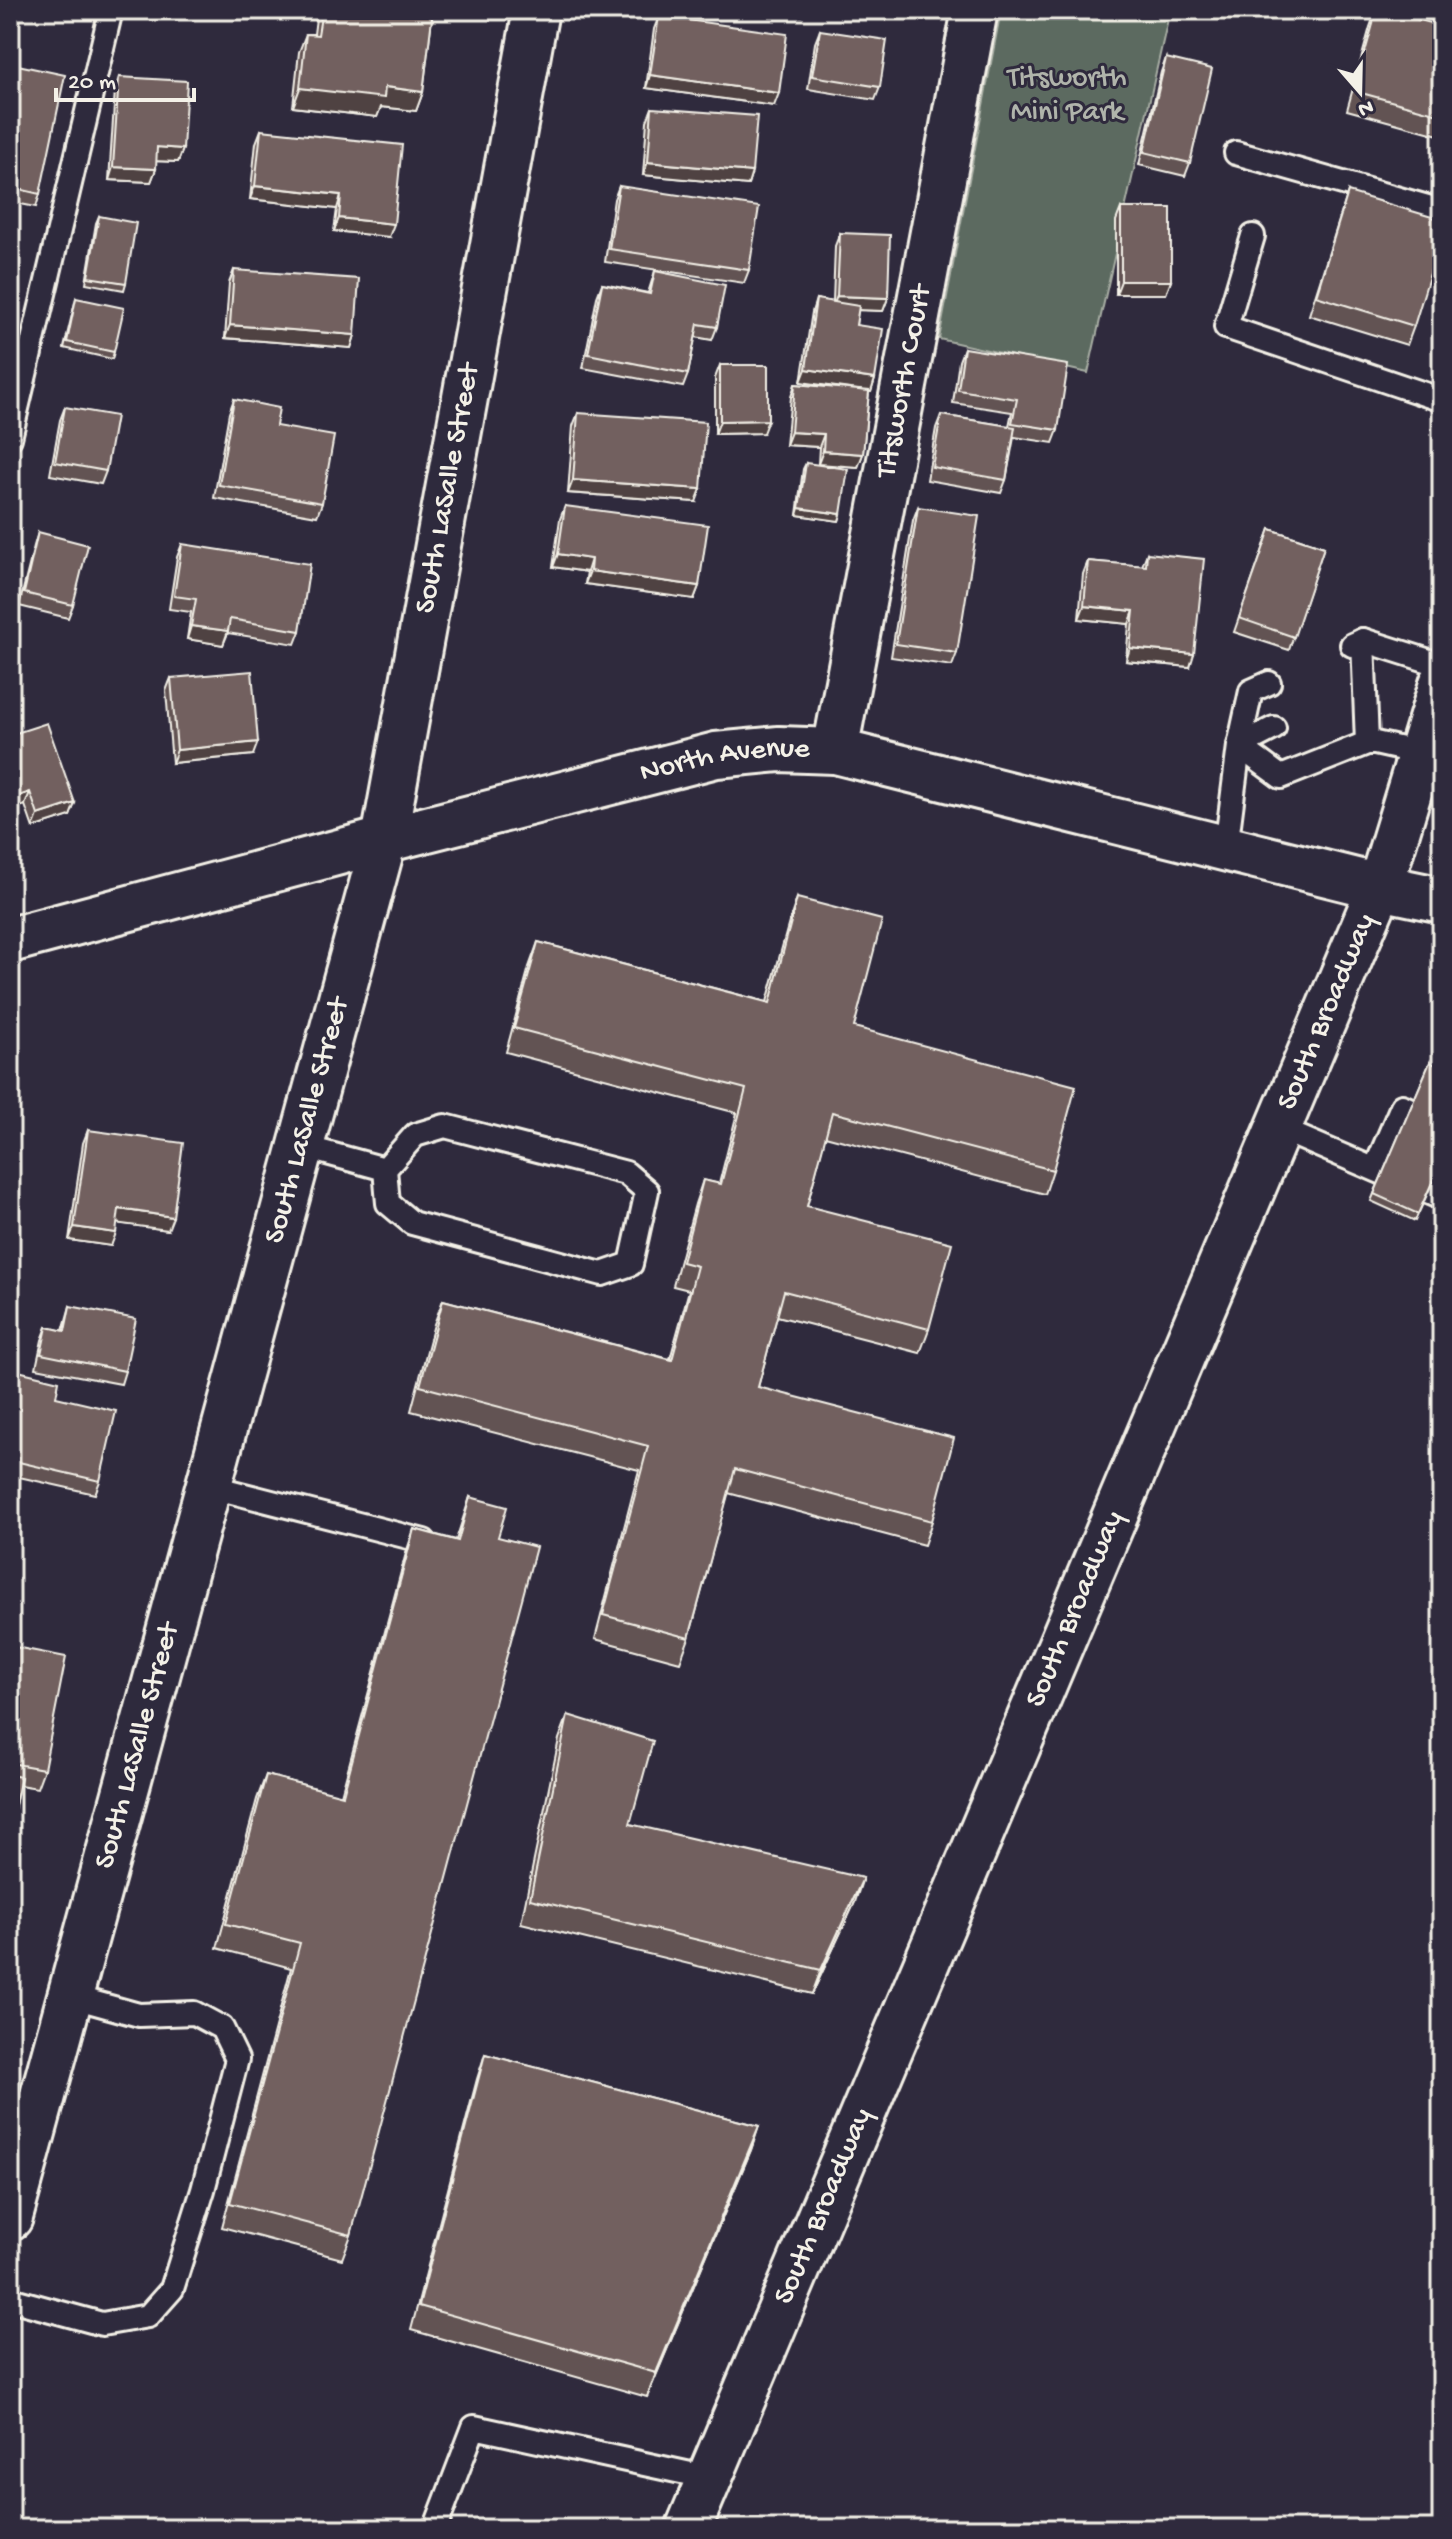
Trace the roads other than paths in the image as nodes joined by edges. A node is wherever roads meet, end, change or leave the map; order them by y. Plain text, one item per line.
1 (111, 10) edge
2 (536, 10) edge
3 (975, 10) edge
4 (1236, 153) dead end
5 (1442, 211) edge
6 (1253, 236) dead end
7 (1442, 400) edge
8 (10, 438) edge
9 (1442, 665) edge
10 (1269, 683) dead end
11 (1442, 684) edge
12 (1274, 728) dead end
13 (1367, 743) junction
14 (1239, 746) junction
15 (835, 751) junction
16 (1420, 753) junction
17 (384, 840) junction
18 (1226, 848) junction
19 (1380, 887) junction
20 (1442, 900) edge
21 (10, 940) edge
22 (1442, 1125) edge
23 (1278, 1128) junction
24 (301, 1146) junction
25 (385, 1169) junction
26 (1375, 1169) junction
27 (1442, 1194) edge
28 (209, 1486) junction
29 (424, 1541) edge
30 (70, 1996) junction
31 (10, 2217) edge
32 (10, 2299) edge
33 (709, 2478) junction
34 (435, 2529) edge
35 (688, 2529) edge

1 - 8 lane
2 - 17 street, South LaSalle Street
3 - 15 street, Titsworth Court
4 - 5 lane
6 - 7 lane
9 - 13 lane
10 - 14 lane
11 - 16 street, South Broadway
12 - 14 lane
13 - 14 lane
13 - 16 lane
14 - 18 lane
15 - 17 street, North Avenue
15 - 18 street, North Avenue
16 - 19 street, South Broadway
17 - 21 street, North Avenue
17 - 24 street, South LaSalle Street
18 - 19 street, North Avenue
19 - 20 street, North Avenue
19 - 23 street, South Broadway
22 - 26 lane
23 - 26 lane
23 - 33 street, South Broadway
24 - 25 lane
24 - 28 street, South LaSalle Street
25 - 25 lane
26 - 27 lane
28 - 29 lane
28 - 30 street, South LaSalle Street
30 - 31 street, South LaSalle Street
30 - 32 lane
33 - 34 lane
33 - 35 street, South Broadway

